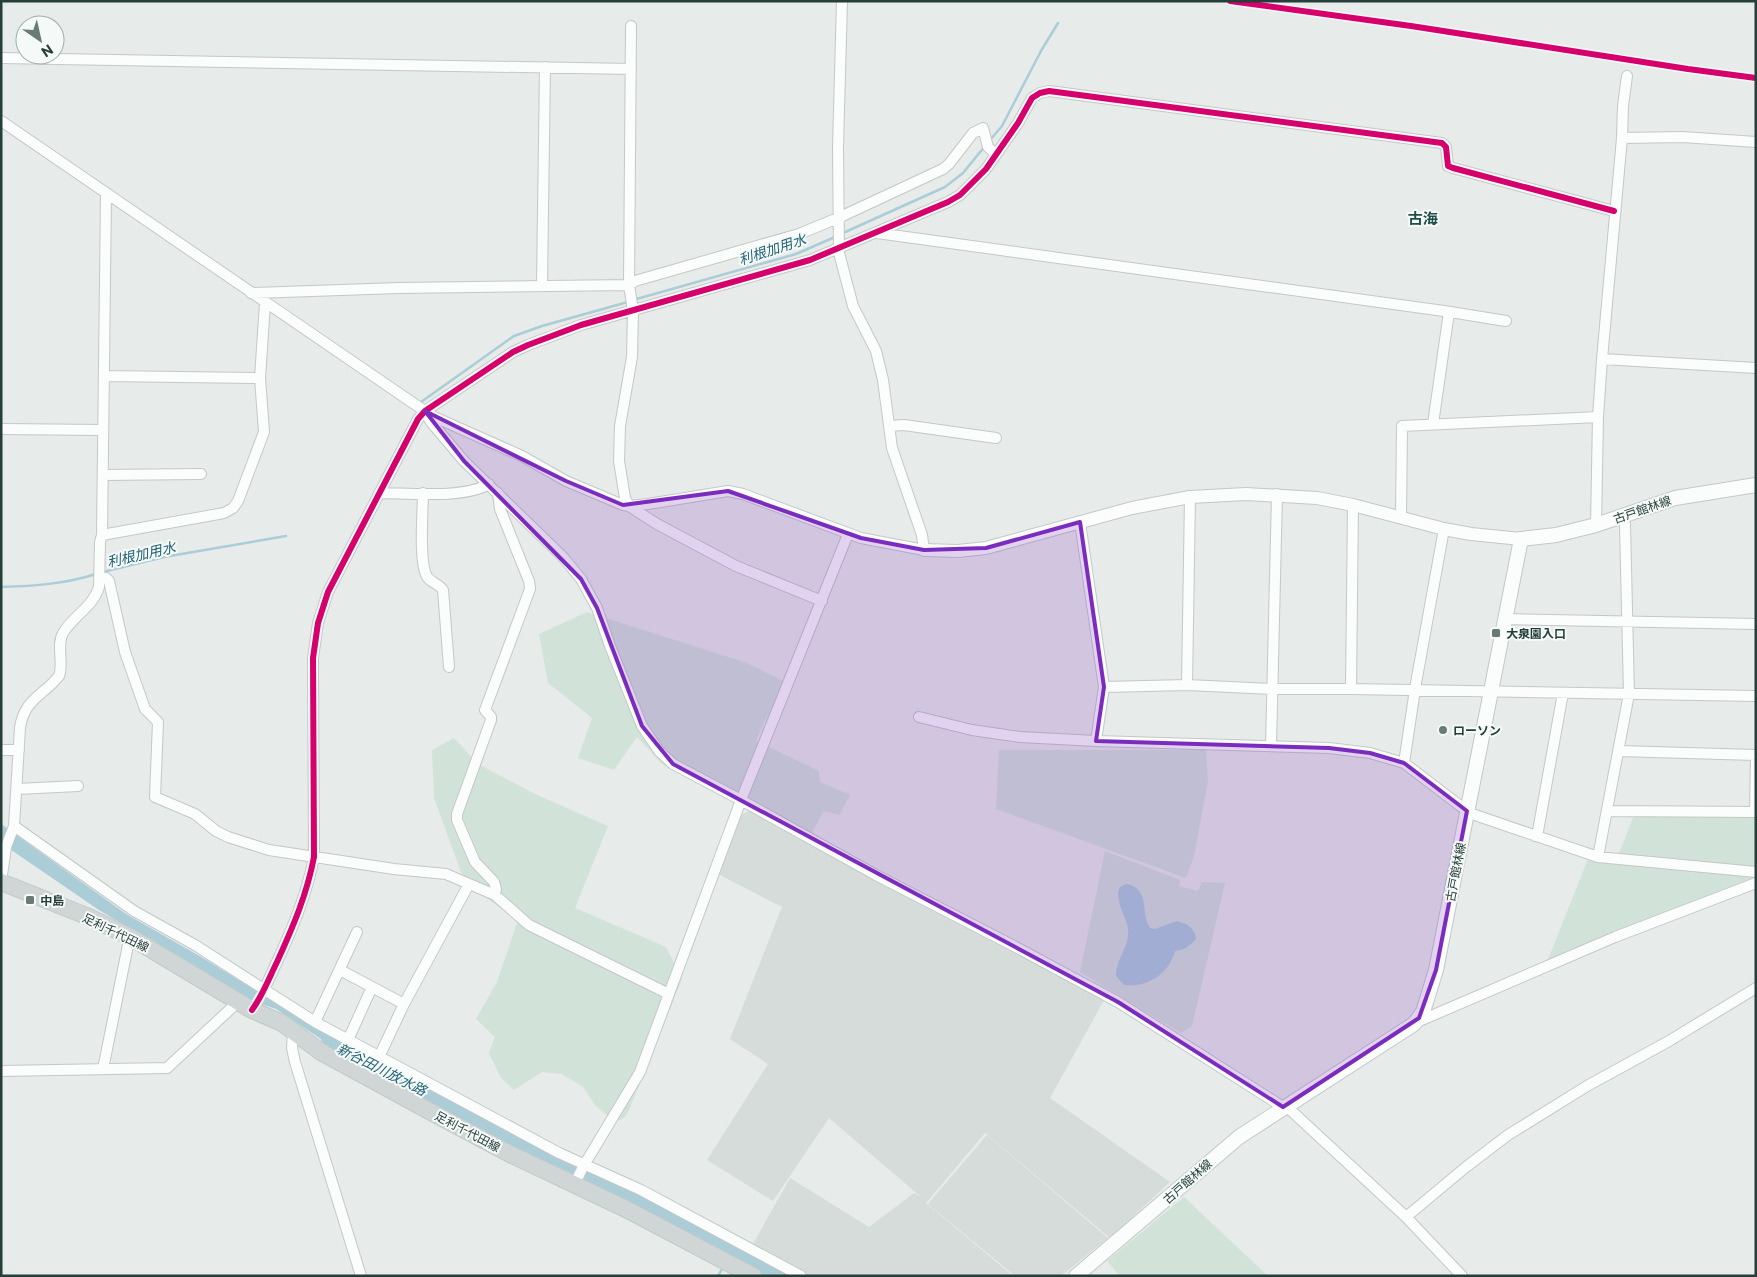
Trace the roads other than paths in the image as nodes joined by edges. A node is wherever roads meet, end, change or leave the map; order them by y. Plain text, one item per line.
1 (842, 1) edge
2 (631, 26) dead end
3 (1, 58) edge
4 (545, 67) junction
5 (631, 70) junction
6 (1627, 76) dead end
7 (1, 122) edge
8 (1622, 138) junction
9 (1756, 142) edge
10 (996, 154) junction
11 (106, 194) junction
12 (1614, 210) junction
13 (838, 218) junction
14 (876, 232) junction
15 (839, 248) junction
16 (542, 285) junction
17 (629, 285) junction
18 (251, 293) junction
19 (265, 303) junction
20 (632, 304) junction
21 (1449, 312) junction
22 (1506, 321) dead end
23 (1602, 359) junction
24 (1756, 368) edge
25 (104, 376) junction
26 (260, 378) junction
27 (425, 412) junction
28 (1598, 417) junction
29 (1433, 424) junction
30 (889, 426) junction
31 (1, 429) edge
32 (103, 430) junction
33 (996, 438) dead end
34 (201, 474) dead end
35 (103, 476) junction
36 (489, 484) junction
37 (1756, 485) edge
38 (379, 493) junction
39 (423, 493) junction
40 (498, 493) junction
41 (1277, 494) junction
42 (1190, 497) junction
43 (1353, 505) junction
44 (629, 506) junction
45 (1622, 515) junction
46 (1401, 518) junction
47 (1080, 522) junction
48 (1596, 525) junction
49 (1444, 529) junction
50 (848, 534) junction
51 (102, 535) junction
52 (1521, 539) junction
53 (924, 550) junction
54 (100, 578) junction
55 (822, 600) junction
56 (1504, 619) junction
57 (1628, 621) junction
58 (1756, 624) edge
59 (449, 667) dead end
60 (1187, 685) junction
61 (1104, 687) junction
62 (1273, 689) junction
63 (1351, 689) junction
64 (1414, 690) junction
65 (1490, 691) junction
66 (1563, 693) junction
67 (1629, 694) junction
68 (1756, 696) edge
69 (919, 717) dead end
70 (1096, 741) junction
71 (1272, 746) junction
72 (1, 750) edge
73 (19, 750) junction
74 (1618, 751) junction
75 (1756, 755) edge
76 (1756, 759) edge
77 (1404, 763) junction
78 (78, 786) dead end
79 (17, 789) junction
80 (741, 800) junction
81 (1467, 811) junction
82 (1607, 811) junction
83 (1755, 812) edge
84 (13, 829) junction
85 (1535, 836) junction
86 (4, 850) edge
87 (314, 857) junction
88 (1598, 857) junction
89 (1756, 872) edge
90 (1, 882) edge
91 (1756, 883) edge
92 (469, 884) junction
93 (495, 895) junction
94 (357, 932) dead end
95 (132, 938) junction
96 (340, 970) junction
97 (372, 987) junction
98 (1756, 988) edge
99 (263, 992) junction
100 (669, 994) junction
101 (404, 1004) junction
102 (249, 1006) junction
103 (315, 1022) junction
104 (1414, 1024) junction
105 (293, 1031) junction
106 (348, 1040) junction
107 (379, 1057) junction
108 (103, 1069) junction
109 (1, 1071) edge
110 (1284, 1106) junction
111 (584, 1166) junction
112 (575, 1182) junction
113 (1406, 1217) junction
114 (361, 1276) edge
115 (753, 1276) edge
116 (801, 1276) edge
117 (1076, 1276) edge
118 (1462, 1276) edge

1 - 13 street
2 - 5 street
3 - 4 street
4 - 5 street
4 - 16 street
5 - 17 street
6 - 8 street
7 - 11 street
8 - 9 street
8 - 12 street
10 - 12 street
10 - 13 street
10 - 14 street
11 - 18 street
11 - 25 street
12 - 23 street
13 - 15 street
13 - 17 street
14 - 15 street
14 - 21 street
15 - 20 street
15 - 30 street
16 - 17 street
16 - 18 street
17 - 20 street
18 - 19 street
19 - 26 street
19 - 27 street
20 - 27 street
20 - 44 street
21 - 22 street
21 - 29 street
23 - 24 street
23 - 28 street
25 - 26 street
25 - 32 street
26 - 51 street
27 - 36 street
27 - 38 street
27 - 44 street
28 - 29 street
28 - 48 street
29 - 46 street
30 - 33 street
30 - 53 street
31 - 32 street
32 - 35 street
34 - 35 street
35 - 51 street
36 - 39 street
36 - 40 street
37 - 45 main road, 古戸館林線
38 - 39 street
38 - 87 street
39 - 59 street
40 - 80 street
40 - 93 street
41 - 42 street
41 - 43 street
41 - 62 street
42 - 47 street
42 - 60 street
43 - 46 street
43 - 63 street
44 - 50 street
44 - 55 street
45 - 48 main road, 古戸館林線
45 - 57 street
46 - 49 street
47 - 53 street
47 - 61 street
48 - 52 main road, 古戸館林線
49 - 52 street
49 - 64 street
50 - 53 street
50 - 55 street
51 - 54 street
52 - 56 main road, 古戸館林線
54 - 73 street
54 - 87 street
55 - 80 street
56 - 57 street
56 - 65 main road, 古戸館林線
57 - 58 street
57 - 67 street
60 - 61 street
60 - 62 street
61 - 70 street
62 - 63 street
62 - 71 street
63 - 64 street
64 - 65 street
64 - 77 street
65 - 66 street
65 - 81 main road, 古戸館林線
66 - 67 street
66 - 85 street
67 - 68 street
67 - 74 street
69 - 70 street
70 - 71 street
71 - 77 street
72 - 73 street
73 - 79 street
74 - 75 street
74 - 82 street
76 - 83 street
77 - 81 street
78 - 79 street
79 - 84 street
80 - 100 street
80 - 110 street
81 - 85 street
81 - 104 main road, 古戸館林線
82 - 83 street
82 - 88 street
84 - 86 street
84 - 99 street
85 - 88 street
86 - 90 street
87 - 92 street
87 - 99 street
88 - 89 street
90 - 95 main road, 足利千代田線
91 - 104 street
92 - 93 street
92 - 101 street
93 - 100 street
94 - 96 street
95 - 102 main road, 足利千代田線
95 - 108 street
96 - 97 street
96 - 103 street
97 - 101 street
97 - 106 street
98 - 113 street
99 - 102 street
99 - 103 street
100 - 111 street
101 - 107 street
102 - 105 main road, 足利千代田線
102 - 108 street
103 - 106 street
104 - 110 main road, 古戸館林線
105 - 112 main road, 足利千代田線
105 - 114 street
106 - 107 street
107 - 111 street
108 - 109 street
110 - 113 street
110 - 117 main road, 古戸館林線
111 - 112 street
111 - 116 street
112 - 115 main road, 足利千代田線
113 - 118 street

